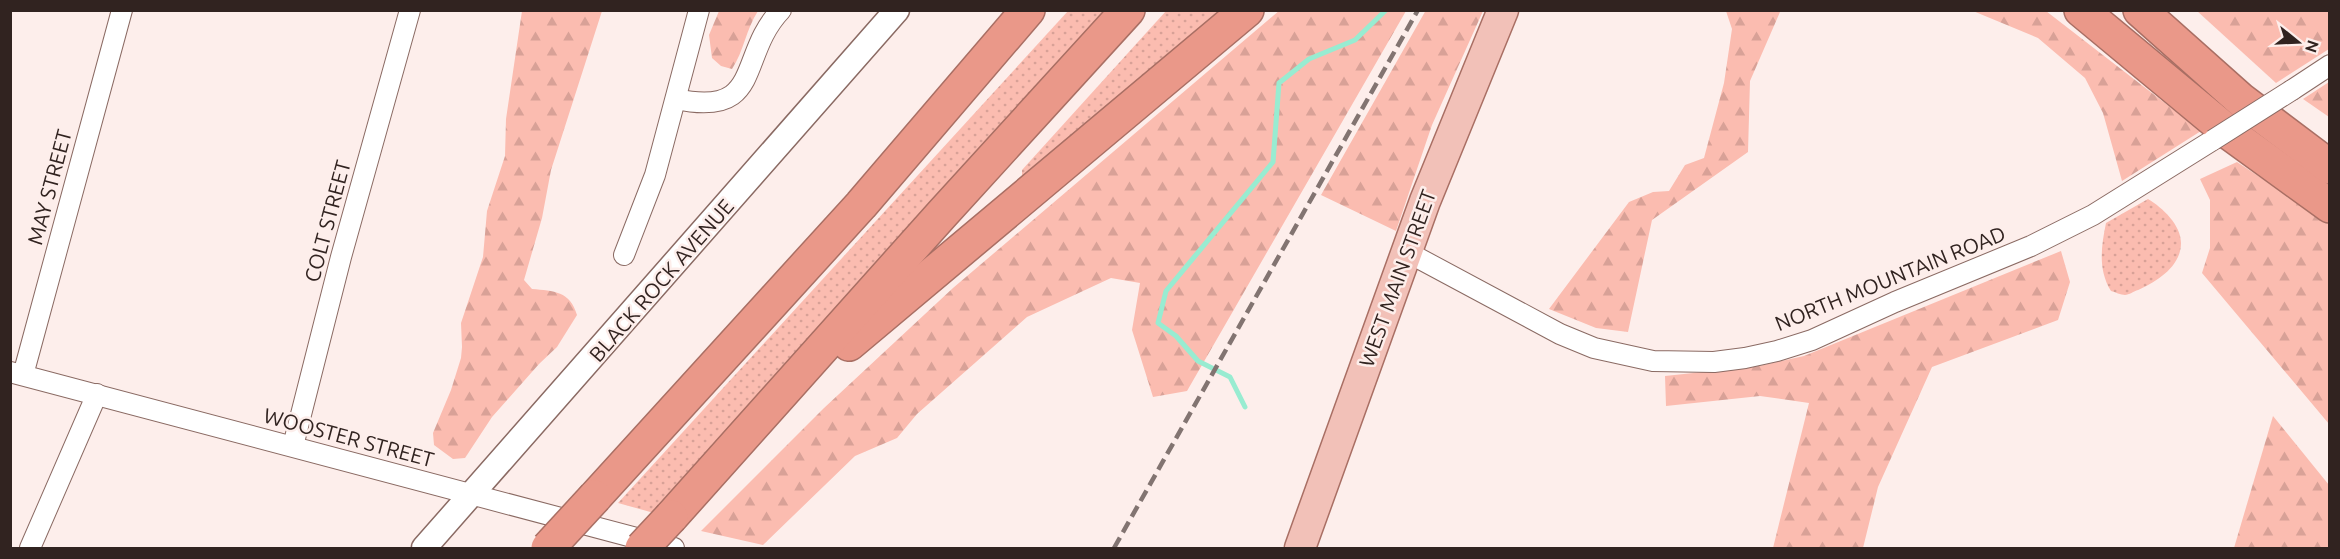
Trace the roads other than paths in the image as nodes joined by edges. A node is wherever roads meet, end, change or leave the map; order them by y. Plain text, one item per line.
1 (122, 10) edge
2 (410, 10) edge
3 (699, 10) edge
4 (781, 10) edge
5 (897, 10) edge
6 (1028, 10) edge
7 (1053, 10) edge
8 (1128, 10) edge
9 (1247, 10) edge
10 (1503, 10) edge
11 (2081, 10) edge
12 (2140, 10) edge
13 (2330, 65) edge
14 (676, 99) junction
15 (2330, 167) edge
16 (2330, 206) edge
17 (1407, 252) junction
18 (624, 255) dead end
19 (780, 294) junction
20 (17, 374) edge
21 (97, 394) junction
22 (293, 446) junction
23 (728, 454) junction
24 (472, 495) junction
25 (672, 533) edge
26 (30, 549) edge
27 (424, 549) edge
28 (548, 549) edge
29 (642, 549) edge
30 (1300, 549) edge

1 - 20 street, MAY STREET
2 - 22 street, COLT STREET
3 - 14 street
4 - 14 street
5 - 24 street, BLACK ROCK AVENUE
6 - 19 highway
7 - 19 highway
8 - 23 highway
9 - 23 highway
10 - 17 main road, WEST MAIN STREET
11 - 16 highway
12 - 15 highway
13 - 17 street, NORTH MOUNTAIN ROAD, bridge
14 - 18 street
17 - 30 main road, WEST MAIN STREET
19 - 28 highway, bridge
20 - 21 street, WOOSTER STREET
21 - 22 street, WOOSTER STREET
21 - 26 street
22 - 24 street, WOOSTER STREET
23 - 25 highway
24 - 25 street, WOOSTER STREET
24 - 27 street, BLACK ROCK AVENUE
25 - 29 highway, bridge

